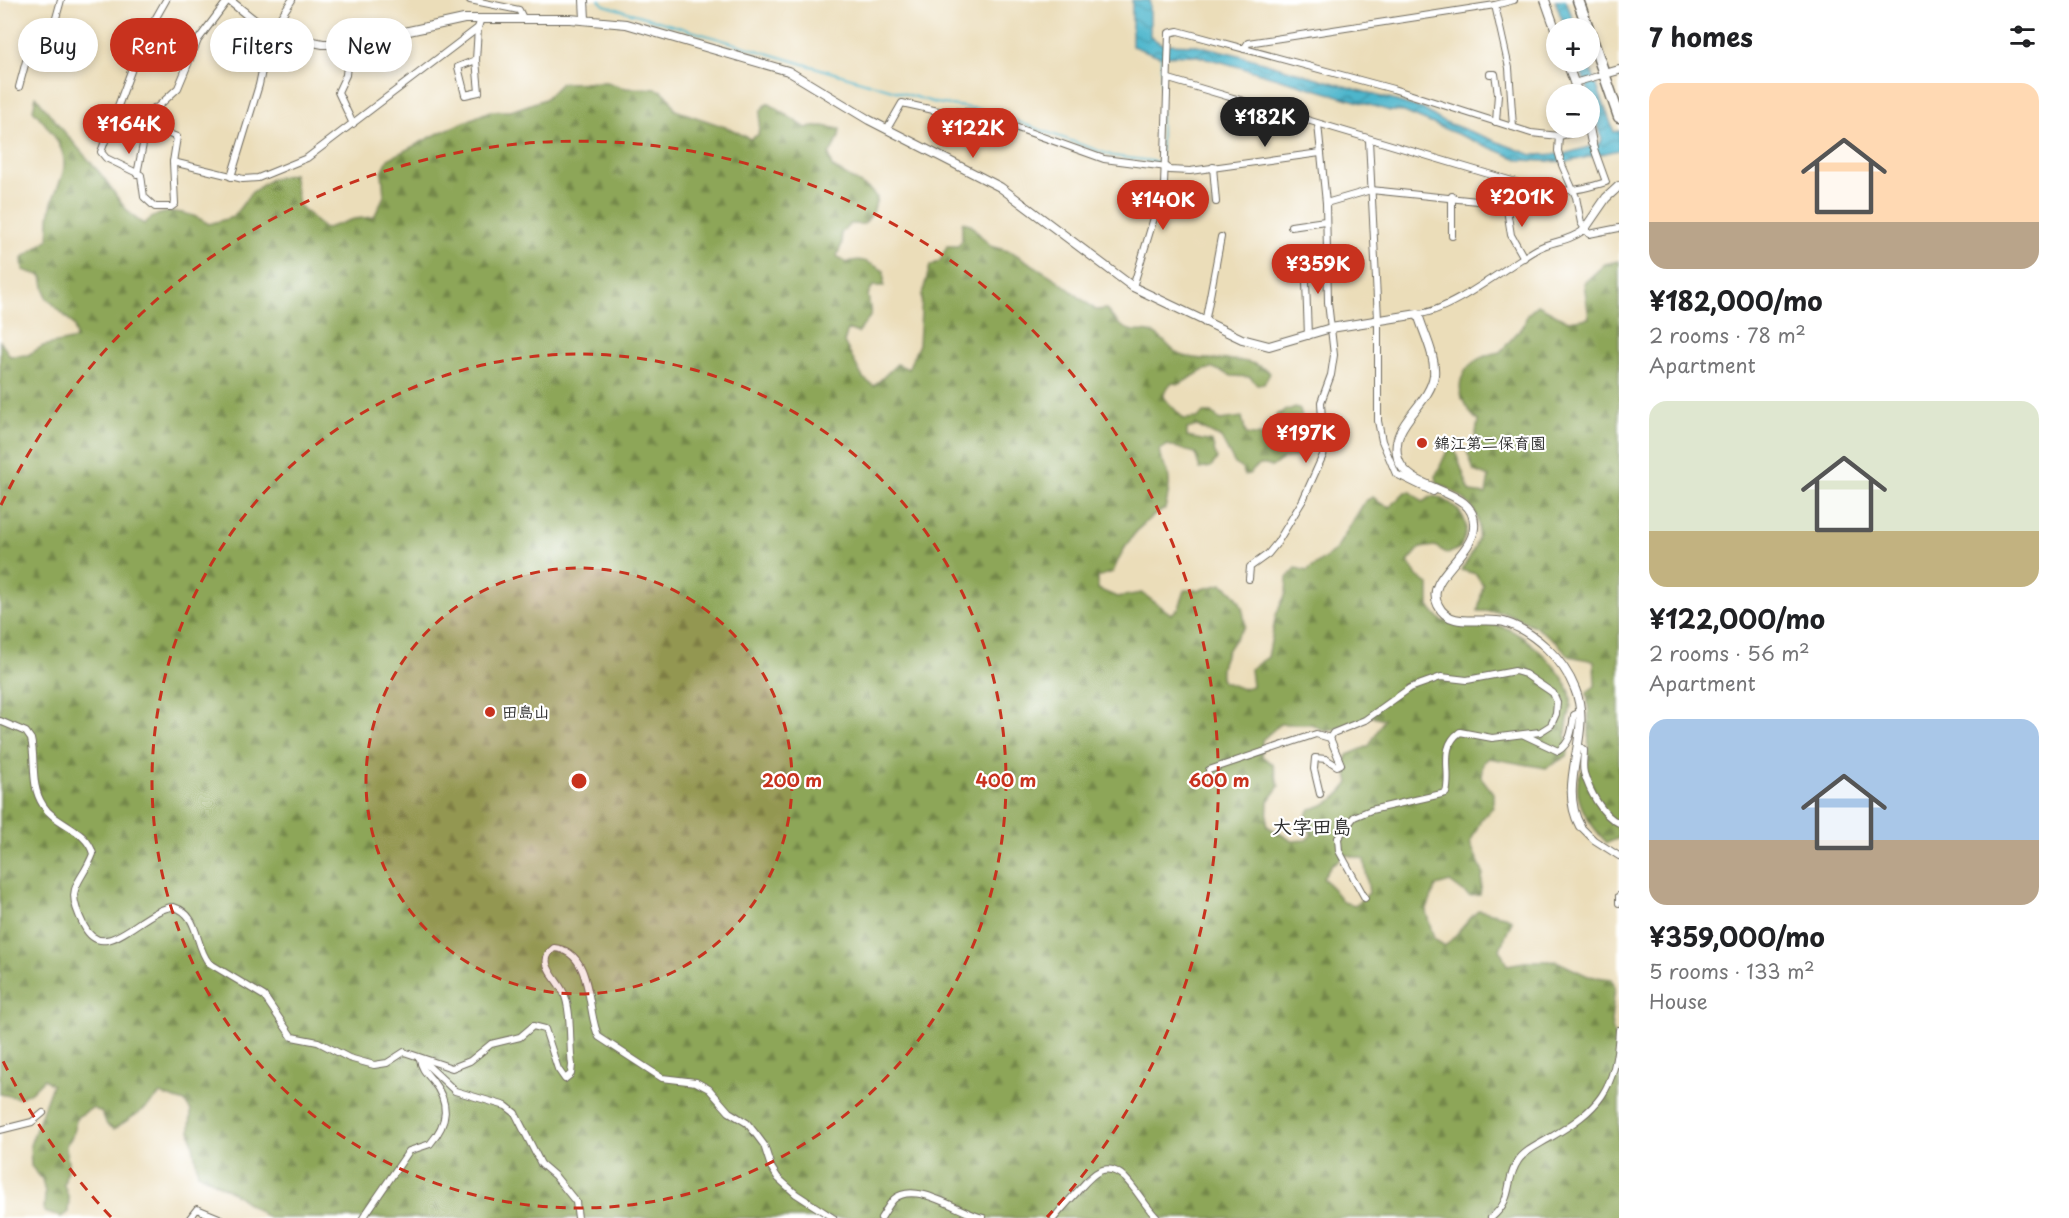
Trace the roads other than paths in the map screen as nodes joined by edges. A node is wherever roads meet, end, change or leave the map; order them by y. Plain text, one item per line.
1 (61, 0) edge
2 (166, 0) edge
3 (228, 0) edge
4 (291, 0) edge
5 (470, 0) edge
6 (584, 0) edge
7 (1514, 0) edge
8 (1545, 0) edge
9 (1578, 0) edge
10 (1495, 5) junction
11 (251, 18) edge
12 (280, 18) edge
13 (481, 18) junction
14 (523, 18) junction
15 (1551, 18) edge
16 (1584, 18) edge
17 (585, 20) junction
18 (478, 28) junction
19 (412, 30) edge
20 (1244, 49) junction
21 (476, 60) junction
22 (1619, 70) edge
23 (262, 72) edge
24 (346, 72) edge
25 (1571, 72) edge
26 (1598, 72) edge
27 (1490, 74) dead end
28 (1599, 75) junction
29 (1168, 79) junction
30 (1576, 83) joint
31 (19, 87) dead end
32 (154, 108) junction
33 (1619, 117) edge
34 (1496, 122) junction
35 (353, 124) junction
36 (1318, 124) junction
37 (1513, 127) junction
38 (886, 129) junction
39 (1546, 135) edge
40 (1559, 138) edge
41 (1591, 138) edge
42 (1369, 140) junction
43 (1592, 143) joint
44 (1320, 153) junction
45 (173, 162) junction
46 (1167, 167) junction
47 (1213, 167) junction
48 (136, 174) junction
49 (231, 177) junction
50 (1619, 186) edge
51 (1371, 190) junction
52 (1558, 191) junction
53 (1574, 192) junction
54 (1452, 196) junction
55 (1216, 202) dead end
56 (1326, 203) junction
57 (1506, 203) junction
58 (1325, 221) junction
59 (1291, 226) dead end
60 (1619, 228) edge
61 (1584, 230) junction
62 (1452, 236) dead end
63 (1221, 237) dead end
64 (1328, 254) junction
65 (1524, 258) junction
66 (1133, 287) junction
67 (1418, 314) junction
68 (1378, 320) junction
69 (1205, 323) junction
70 (1331, 328) junction
71 (1308, 336) junction
72 (1437, 489) junction
73 (1249, 579) dead end
74 (1581, 712) junction
75 (0, 720) edge
76 (1524, 735) junction
77 (1330, 738) junction
78 (1578, 745) junction
79 (1209, 770) dead end
80 (1320, 794) dead end
81 (1619, 823) edge
82 (1581, 825) joint
83 (1619, 856) edge
84 (1619, 896) edge
85 (1365, 898) dead end
86 (1619, 903) edge
87 (1619, 1030) edge
88 (420, 1058) junction
89 (43, 1113) dead end
90 (0, 1130) edge
91 (190, 1218) edge
92 (219, 1218) edge
93 (363, 1218) edge
94 (578, 1218) edge
95 (833, 1218) edge
96 (881, 1218) edge
97 (983, 1218) edge
98 (1054, 1218) edge
99 (1157, 1218) edge
100 (1491, 1218) edge

1 - 31 street
2 - 48 street
3 - 11 street
3 - 32 street
4 - 12 street
5 - 14 street
6 - 17 street
7 - 10 street
8 - 15 street
9 - 16 main road
10 - 20 street
10 - 37 street
13 - 14 street
13 - 18 street
13 - 19 street
14 - 17 street
17 - 38 street
18 - 21 street
18 - 35 street
20 - 29 street
20 - 34 street
21 - 21 street
22 - 28 street
23 - 49 street
24 - 35 street
25 - 30 street
26 - 28 main road
27 - 34 street
28 - 30 street
28 - 33 main road
29 - 36 street
29 - 46 street
32 - 45 street
32 - 48 street
34 - 37 street
35 - 49 street
36 - 42 street
36 - 44 street
37 - 39 street
38 - 46 street
38 - 66 street
40 - 53 street
41 - 43 street
42 - 51 street
42 - 52 street
43 - 53 street
44 - 47 street
44 - 56 street
45 - 48 street
45 - 49 street
46 - 47 street
46 - 66 street
47 - 55 street
50 - 61 street
51 - 54 street
51 - 56 street
51 - 68 street
52 - 53 street
52 - 57 street
53 - 61 street
54 - 57 street
54 - 62 street
56 - 58 street
57 - 65 street
58 - 59 street
58 - 64 street
60 - 61 street
61 - 65 street
63 - 69 street
64 - 70 street
64 - 71 street
65 - 67 street
66 - 69 street
67 - 68 street
67 - 72 street
68 - 70 street
68 - 72 street
69 - 71 street
70 - 71 street
70 - 73 street
72 - 74 street
74 - 76 street
74 - 78 street
75 - 88 street
76 - 77 street
76 - 85 street
77 - 79 street
77 - 80 street
78 - 81 street
78 - 82 street
82 - 83 street
84 - 86 street
87 - 100 street
88 - 93 street
88 - 94 street
88 - 95 street
89 - 90 street
91 - 92 street
96 - 97 street
98 - 99 street

